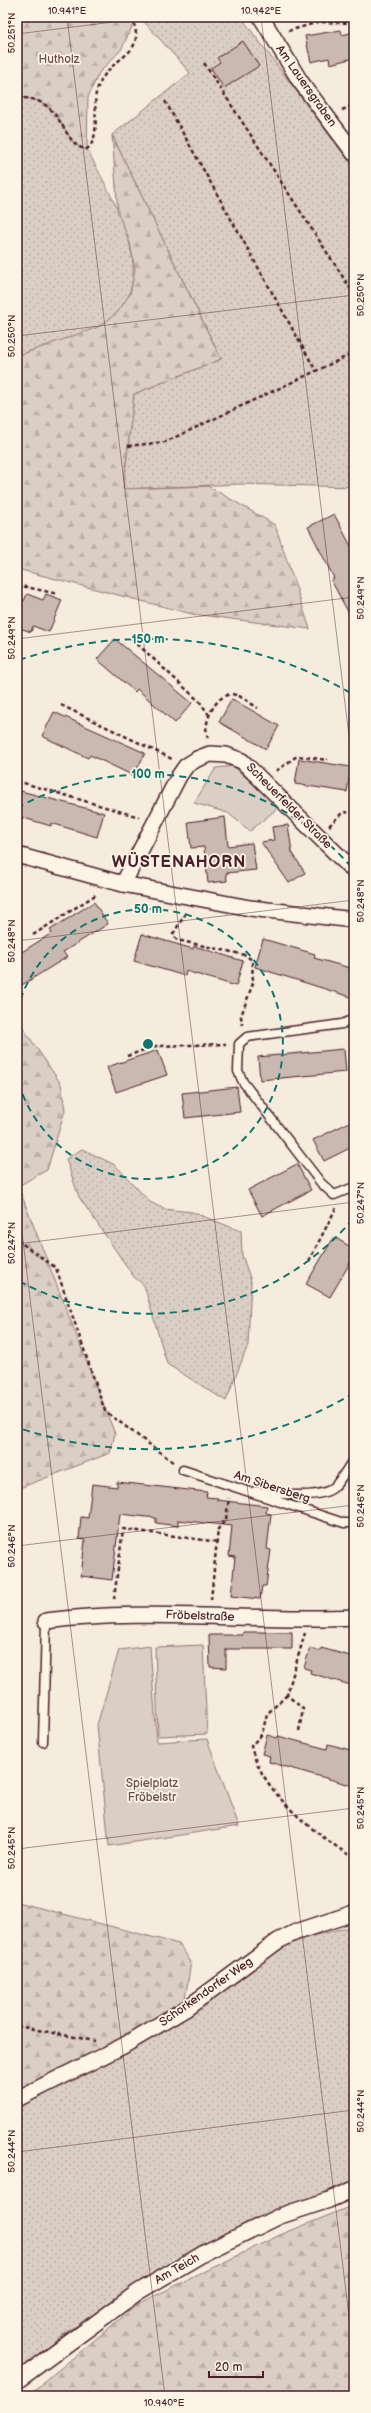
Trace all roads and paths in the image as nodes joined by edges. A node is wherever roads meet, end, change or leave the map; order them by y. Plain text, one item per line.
1 (130, 17) edge
2 (261, 17) edge
3 (354, 23) edge
4 (271, 35) junction
5 (204, 63) dead end
6 (17, 98) edge
7 (165, 102) dead end
8 (354, 153) edge
9 (354, 294) edge
10 (354, 353) edge
11 (316, 371) junction
12 (128, 446) dead end
13 (17, 585) edge
14 (58, 594) dead end
15 (132, 639) dead end
16 (61, 705) dead end
17 (258, 708) dead end
18 (209, 715) junction
19 (217, 754) junction
20 (328, 760) dead end
21 (186, 766) junction
22 (262, 780) junction
23 (17, 781) edge
24 (354, 813) edge
25 (155, 822) junction
26 (319, 836) junction
27 (17, 854) edge
28 (354, 871) edge
29 (120, 884) junction
30 (191, 897) junction
31 (354, 920) edge
32 (34, 935) dead end
33 (354, 1019) edge
34 (247, 1037) junction
35 (239, 1044) junction
36 (127, 1056) dead end
37 (354, 1187) edge
38 (334, 1195) junction
39 (17, 1240) edge
40 (310, 1261) dead end
41 (354, 1459) edge
42 (183, 1470) joint
43 (242, 1491) junction
44 (354, 1523) edge
45 (218, 1542) junction
46 (112, 1616) junction
47 (210, 1616) junction
48 (354, 1617) edge
49 (309, 1619) junction
50 (46, 1621) joint
51 (287, 1695) junction
52 (299, 1731) dead end
53 (43, 1742) dead end
54 (354, 1858) edge
55 (354, 1913) edge
56 (17, 2026) edge
57 (123, 2046) junction
58 (17, 2099) edge
59 (354, 2189) edge
60 (17, 2381) edge

1 - 6 path
2 - 4 street, Am Lauersgraben
3 - 4 path
4 - 8 street, Am Lauersgraben
5 - 9 path
7 - 11 path
10 - 11 path
11 - 12 path
13 - 14 path
15 - 18 path
16 - 21 path
17 - 18 path
18 - 19 path
19 - 21 street, Scheuerfelder Straße
19 - 22 street, Scheuerfelder Straße
20 - 22 path
21 - 25 street, Scheuerfelder Straße
22 - 26 street, Scheuerfelder Straße
23 - 25 path
24 - 26 path
25 - 29 street, Scheuerfelder Straße
26 - 28 street, Scheuerfelder Straße
27 - 29 street
29 - 30 street
29 - 32 path
30 - 31 street
30 - 34 path
33 - 34 lane
34 - 35 lane
35 - 36 path
35 - 38 lane
37 - 38 lane
38 - 40 path
39 - 42 path
41 - 43 lane
42 - 43 lane, Am Sibersberg
43 - 44 lane, Am Sibersberg
43 - 45 path
45 - 46 path
45 - 47 path
46 - 47 street, Fröbelstraße
46 - 50 street, Fröbelstraße
47 - 49 street, Fröbelstraße
48 - 49 street, Fröbelstraße
49 - 51 path
50 - 53 lane
51 - 52 path
51 - 54 path
55 - 57 street, Schorkendorfer Weg
56 - 57 path
57 - 58 street, Schorkendorfer Weg
59 - 60 street, Am Teich

